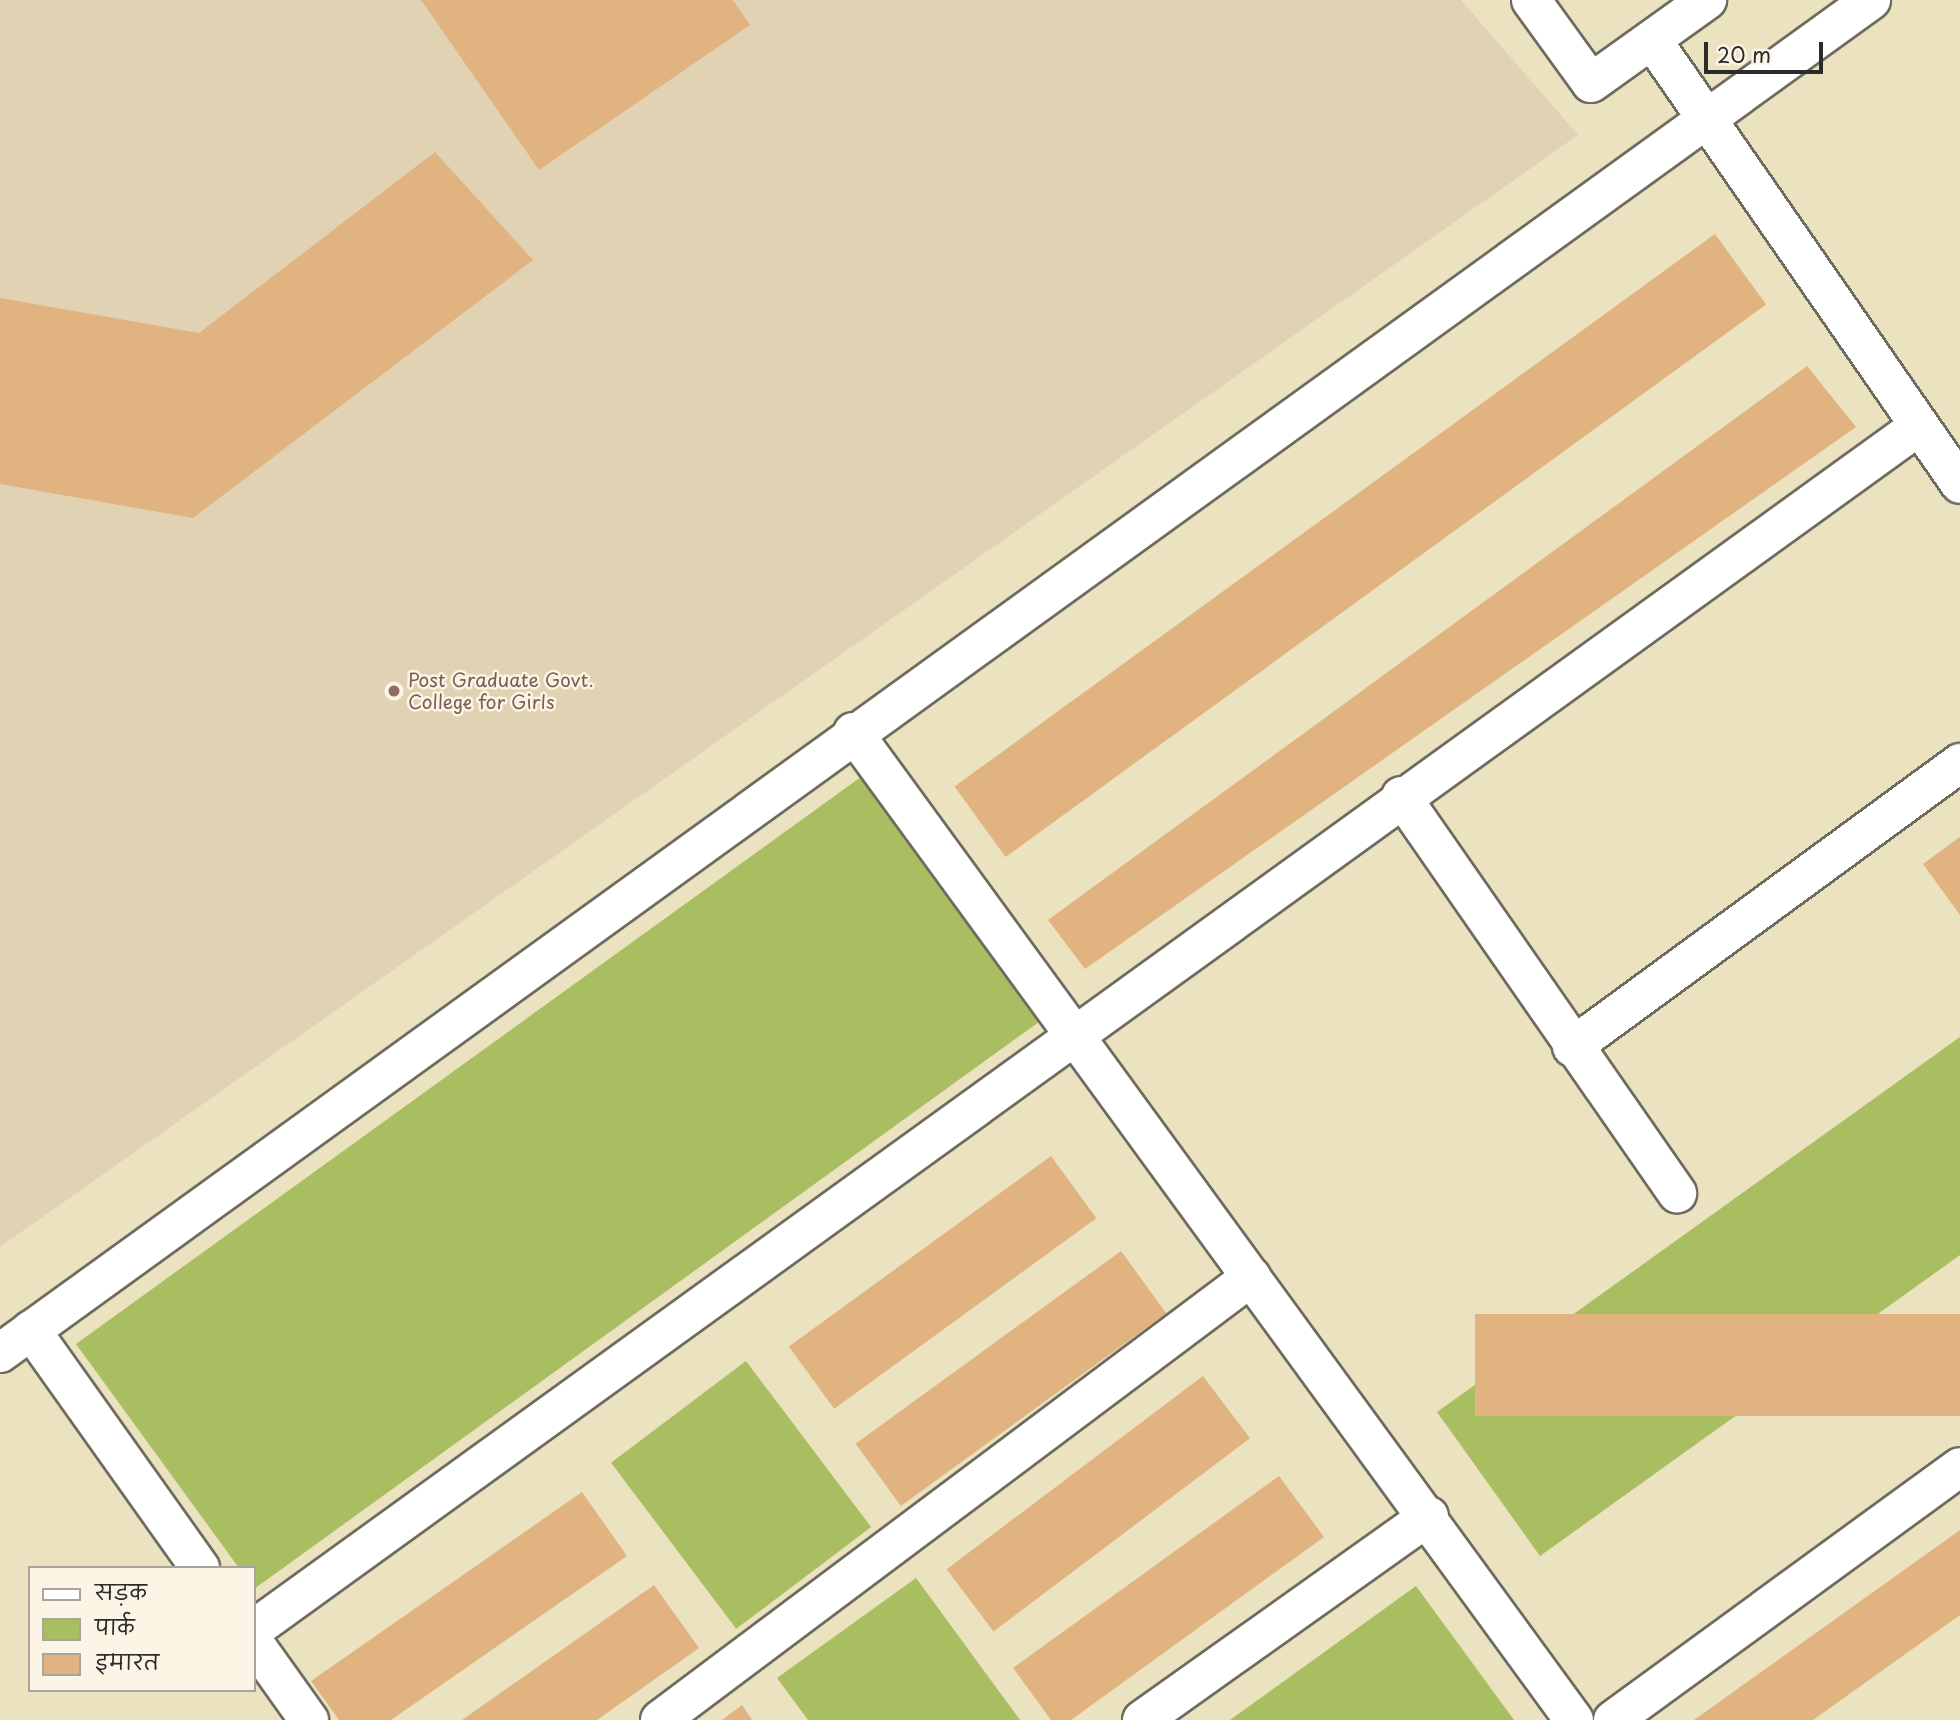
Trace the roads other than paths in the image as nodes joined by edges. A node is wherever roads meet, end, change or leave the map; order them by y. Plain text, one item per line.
1 (1531, 0) edge
2 (1707, 0) edge
3 (1871, 0) edge
4 (1652, 40) junction
5 (1705, 120) junction
6 (1919, 426) junction
7 (1960, 484) edge
8 (853, 732) junction
9 (1960, 763) edge
10 (1401, 796) junction
11 (1073, 1033) junction
12 (1572, 1046) junction
13 (1677, 1193) dead end
14 (1251, 1277) junction
15 (31, 1330) junction
16 (0, 1353) edge
17 (1960, 1467) edge
18 (1429, 1516) junction
19 (199, 1566) edge
20 (256, 1628) edge
21 (256, 1646) edge
22 (309, 1720) edge
23 (660, 1720) edge
24 (1142, 1720) edge
25 (1574, 1720) edge
26 (1612, 1720) edge

1 - 4 street
2 - 4 street
3 - 5 street
4 - 5 street
5 - 6 street
5 - 8 street
6 - 7 street
6 - 10 street
8 - 11 street
8 - 15 street
9 - 12 street
10 - 11 street
10 - 12 street
11 - 14 street
11 - 20 street
12 - 13 street
14 - 18 street
14 - 23 street
15 - 16 street
15 - 19 street
17 - 26 street
18 - 24 street
18 - 25 street
21 - 22 street

